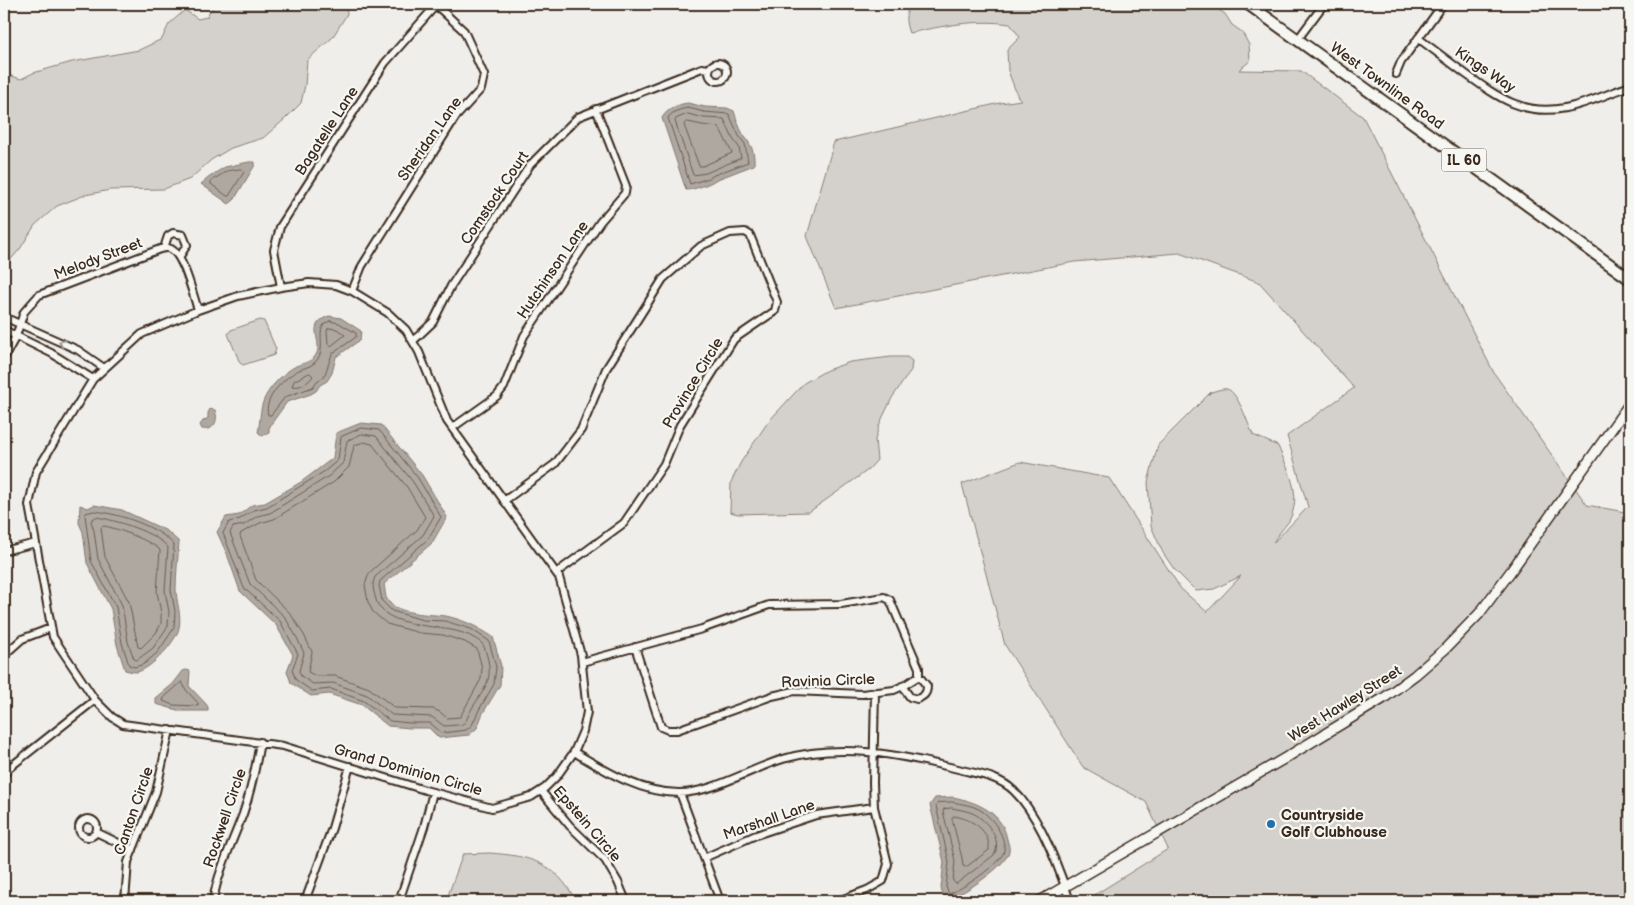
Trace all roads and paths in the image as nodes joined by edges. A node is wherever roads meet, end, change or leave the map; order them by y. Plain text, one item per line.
1 (437, 4) edge
2 (1248, 4) edge
3 (1324, 4) edge
4 (1443, 4) edge
5 (1418, 38) junction
6 (1298, 39) junction
7 (709, 69) dead end
8 (1396, 74) dead end
9 (1630, 86) edge
10 (596, 109) junction
11 (164, 248) junction
12 (180, 256) junction
13 (1630, 279) edge
14 (281, 287) junction
15 (352, 291) junction
16 (198, 310) junction
17 (4, 316) edge
18 (20, 324) junction
19 (4, 330) edge
20 (16, 336) junction
21 (413, 341) junction
22 (4, 358) edge
23 (104, 368) junction
24 (93, 379) junction
25 (1630, 403) edge
26 (452, 428) junction
27 (504, 501) junction
28 (36, 543) junction
29 (4, 551) edge
30 (556, 573) junction
31 (51, 628) junction
32 (635, 647) junction
33 (4, 655) edge
34 (582, 662) junction
35 (919, 676) junction
36 (902, 686) junction
37 (875, 692) junction
38 (95, 700) junction
39 (170, 730) junction
40 (260, 742) junction
41 (574, 752) junction
42 (875, 752) junction
43 (350, 766) junction
44 (4, 775) edge
45 (541, 791) junction
46 (433, 792) junction
47 (680, 793) junction
48 (874, 808) junction
49 (96, 832) dead end
50 (133, 850) junction
51 (704, 858) junction
52 (1066, 888) junction
53 (125, 901) edge
54 (213, 901) edge
55 (305, 901) edge
56 (399, 901) edge
57 (626, 901) edge
58 (720, 901) edge
59 (838, 901) edge
60 (1040, 901) edge
61 (1070, 901) edge

1 - 14 street, Bagatelle Lane
1 - 15 street, Sheridan Lane
2 - 6 main road, West Townline Road / IL 60
3 - 6 street
4 - 5 street
5 - 8 street
5 - 9 street, Kings Way
6 - 13 main road, West Townline Road / IL 60
7 - 10 street, Comstock Court
10 - 21 street, Comstock Court
10 - 26 street, Hutchinson Lane
11 - 12 street, Melody Street
11 - 12 street
11 - 18 street, Melody Street
12 - 16 street
14 - 15 street, Grand Dominion Circle
14 - 16 street, Grand Dominion Circle
15 - 21 street, Grand Dominion Circle
16 - 23 street, Grand Dominion Circle
17 - 18 street
18 - 20 street, Melody Street
23 -> 18 street
19 - 20 street
20 - 22 street, Melody Street
20 - 24 street
21 - 26 street, Grand Dominion Circle
23 - 24 street, Grand Dominion Circle
24 - 28 street, Grand Dominion Circle
25 - 52 street, West Hawley Street
26 - 27 street, Grand Dominion Circle
27 - 30 street, Grand Dominion Circle
27 - 30 street, Province Circle
28 - 29 street
28 - 31 street, Grand Dominion Circle
30 - 34 street, Grand Dominion Circle
31 - 33 street
31 - 38 street, Grand Dominion Circle
32 - 34 street
32 - 35 street
32 - 37 street, Ravinia Circle
34 - 41 street, Grand Dominion Circle
35 - 36 street, Ravinia Circle
35 - 36 street
36 - 37 street, Ravinia Circle
37 - 42 street
38 - 39 street, Grand Dominion Circle
38 - 44 street
39 - 40 street, Grand Dominion Circle
39 - 50 street, Canton Circle
40 - 43 street, Grand Dominion Circle
40 - 54 street, Rockwell Circle
41 - 45 street, Grand Dominion Circle
41 - 47 street
42 - 47 street
42 - 48 street
42 - 52 street
43 - 46 street, Grand Dominion Circle
43 - 55 street
45 - 46 street, Grand Dominion Circle
45 - 57 street, Epstein Circle
46 - 56 street
47 - 51 street
48 - 51 street, Marshall Lane
48 - 59 street
49 - 50 street
50 - 53 street, Canton Circle
51 - 58 street
52 - 60 street, West Hawley Street
52 - 61 street

